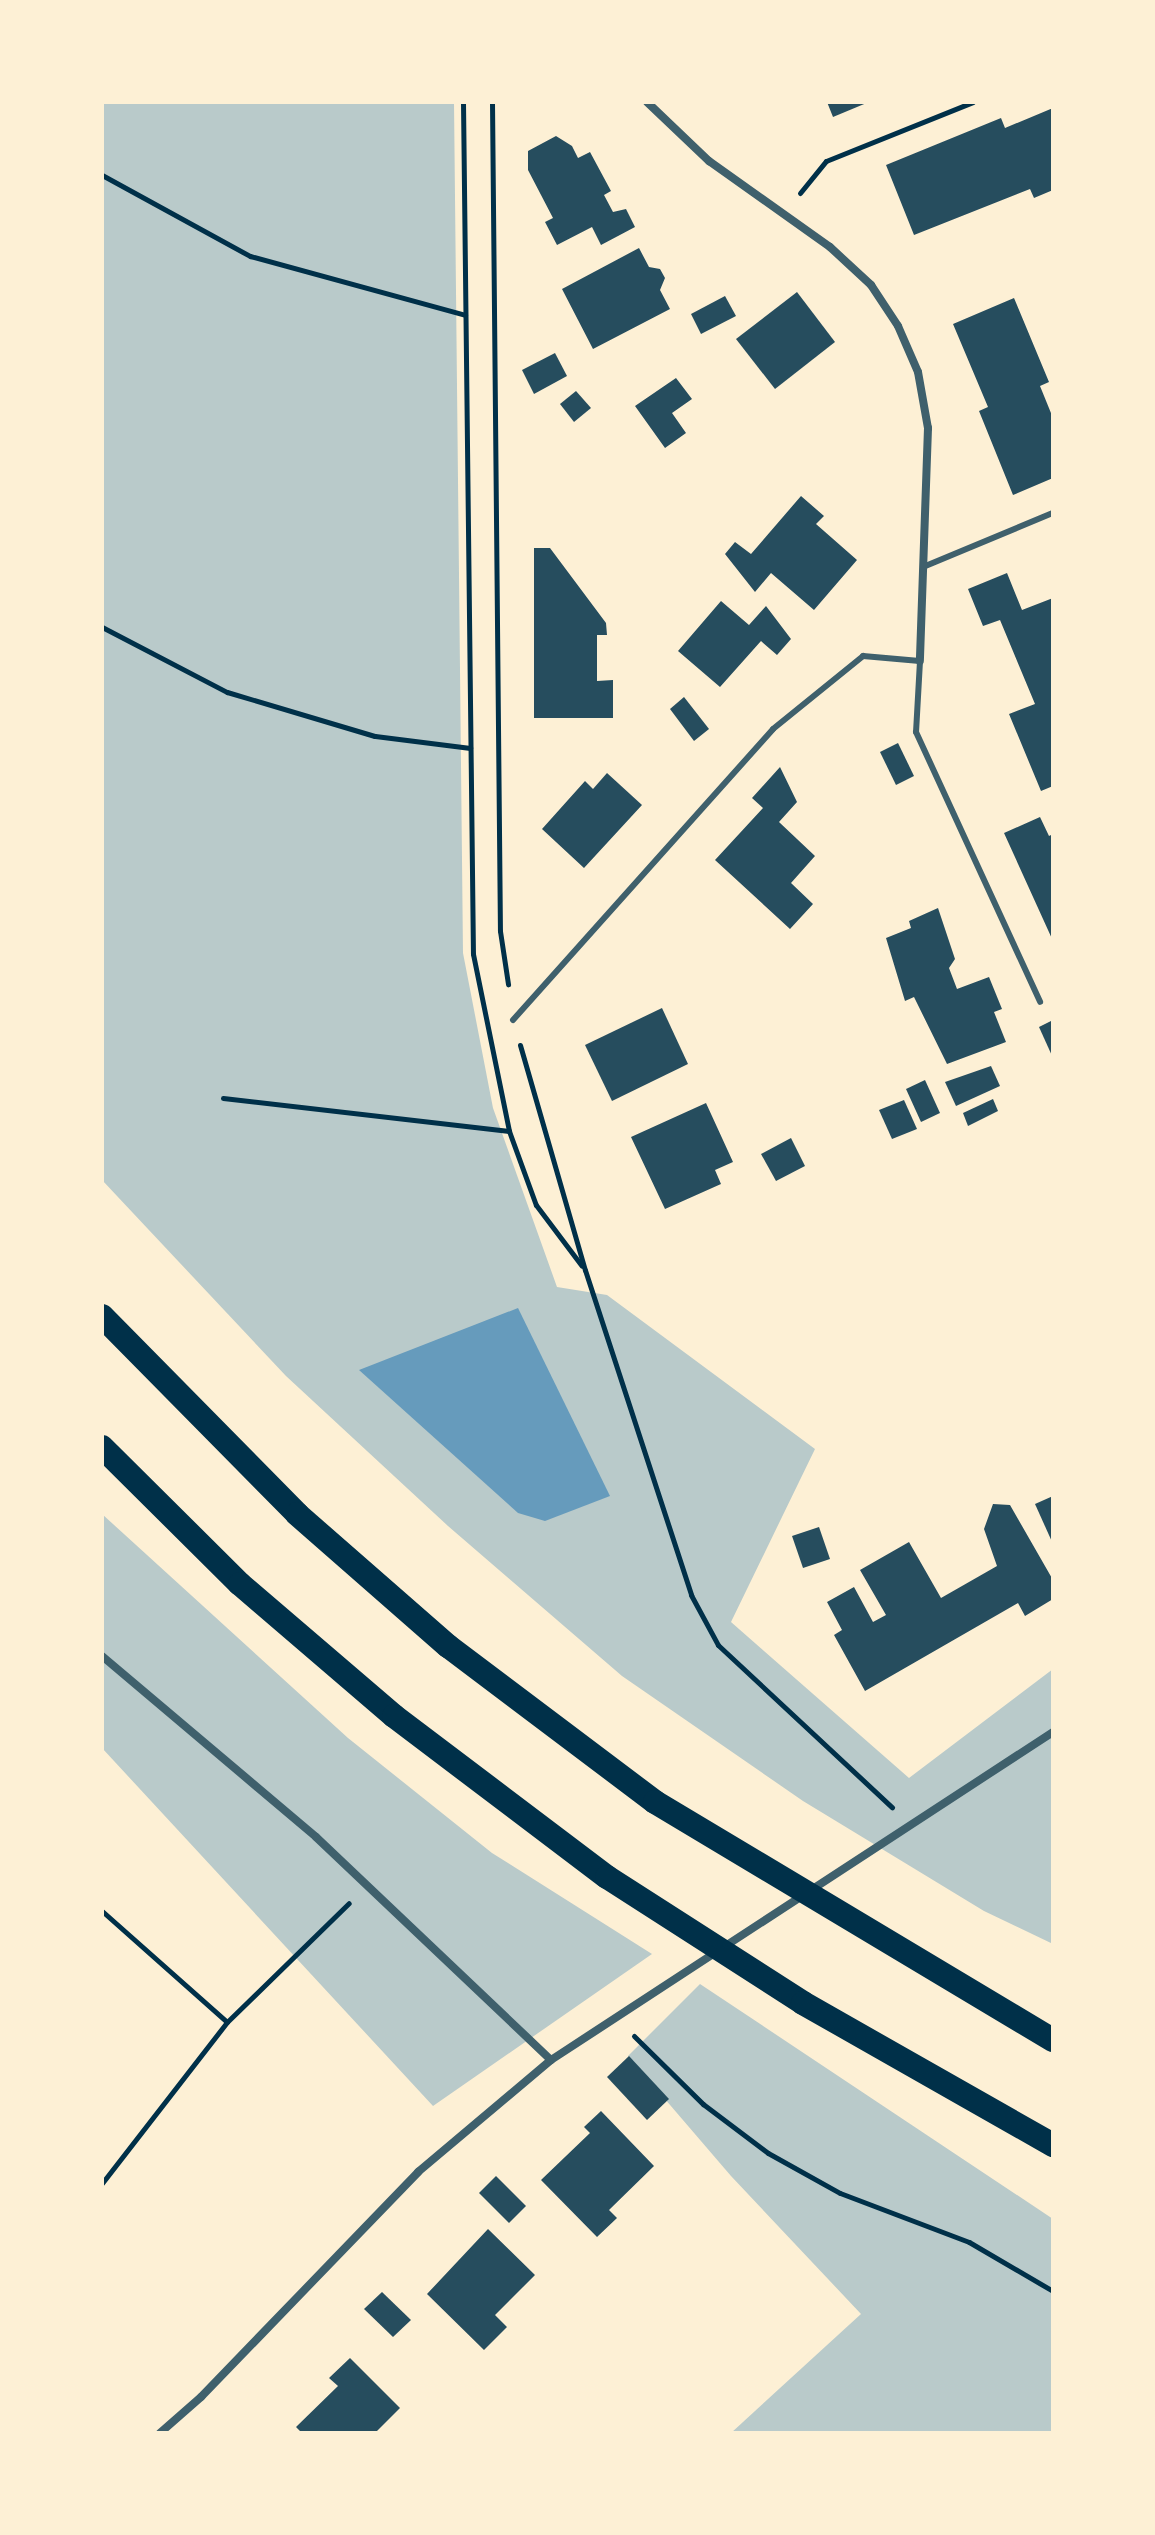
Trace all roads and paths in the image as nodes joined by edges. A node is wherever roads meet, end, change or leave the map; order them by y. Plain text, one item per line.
1 (463, 102) edge
2 (492, 102) edge
3 (647, 102) edge
4 (973, 102) edge
5 (102, 175) edge
6 (784, 212) junction
7 (465, 315) junction
8 (1053, 513) edge
9 (922, 567) junction
10 (102, 627) edge
11 (920, 661) junction
12 (470, 748) junction
13 (1040, 1002) dead end
14 (513, 1020) junction
15 (223, 1098) dead end
16 (509, 1131) junction
17 (585, 1270) junction
18 (102, 1316) edge
19 (102, 1447) edge
20 (102, 1656) edge
21 (1053, 1732) edge
22 (911, 1825) junction
23 (367, 1885) junction
24 (102, 1911) edge
25 (613, 2016) junction
26 (227, 2022) junction
27 (1053, 2040) edge
28 (551, 2060) junction
29 (1053, 2145) edge
30 (102, 2183) edge
31 (1053, 2291) edge
32 (160, 2433) edge

1 - 7 path
2 - 14 path
3 - 6 street
4 - 6 path
5 - 7 path
6 - 9 street
7 - 12 path
8 - 9 lane
9 - 11 street
10 - 12 path
11 - 13 lane
11 - 14 lane
12 - 16 path
14 - 17 path
15 - 16 path
16 - 17 path
17 - 22 path
18 - 27 highway
19 - 29 highway
20 - 23 street
21 - 22 street
22 - 25 street
23 - 26 path
23 - 28 street
24 - 26 path
25 - 28 street
25 - 31 path
26 - 30 path
28 - 32 street

